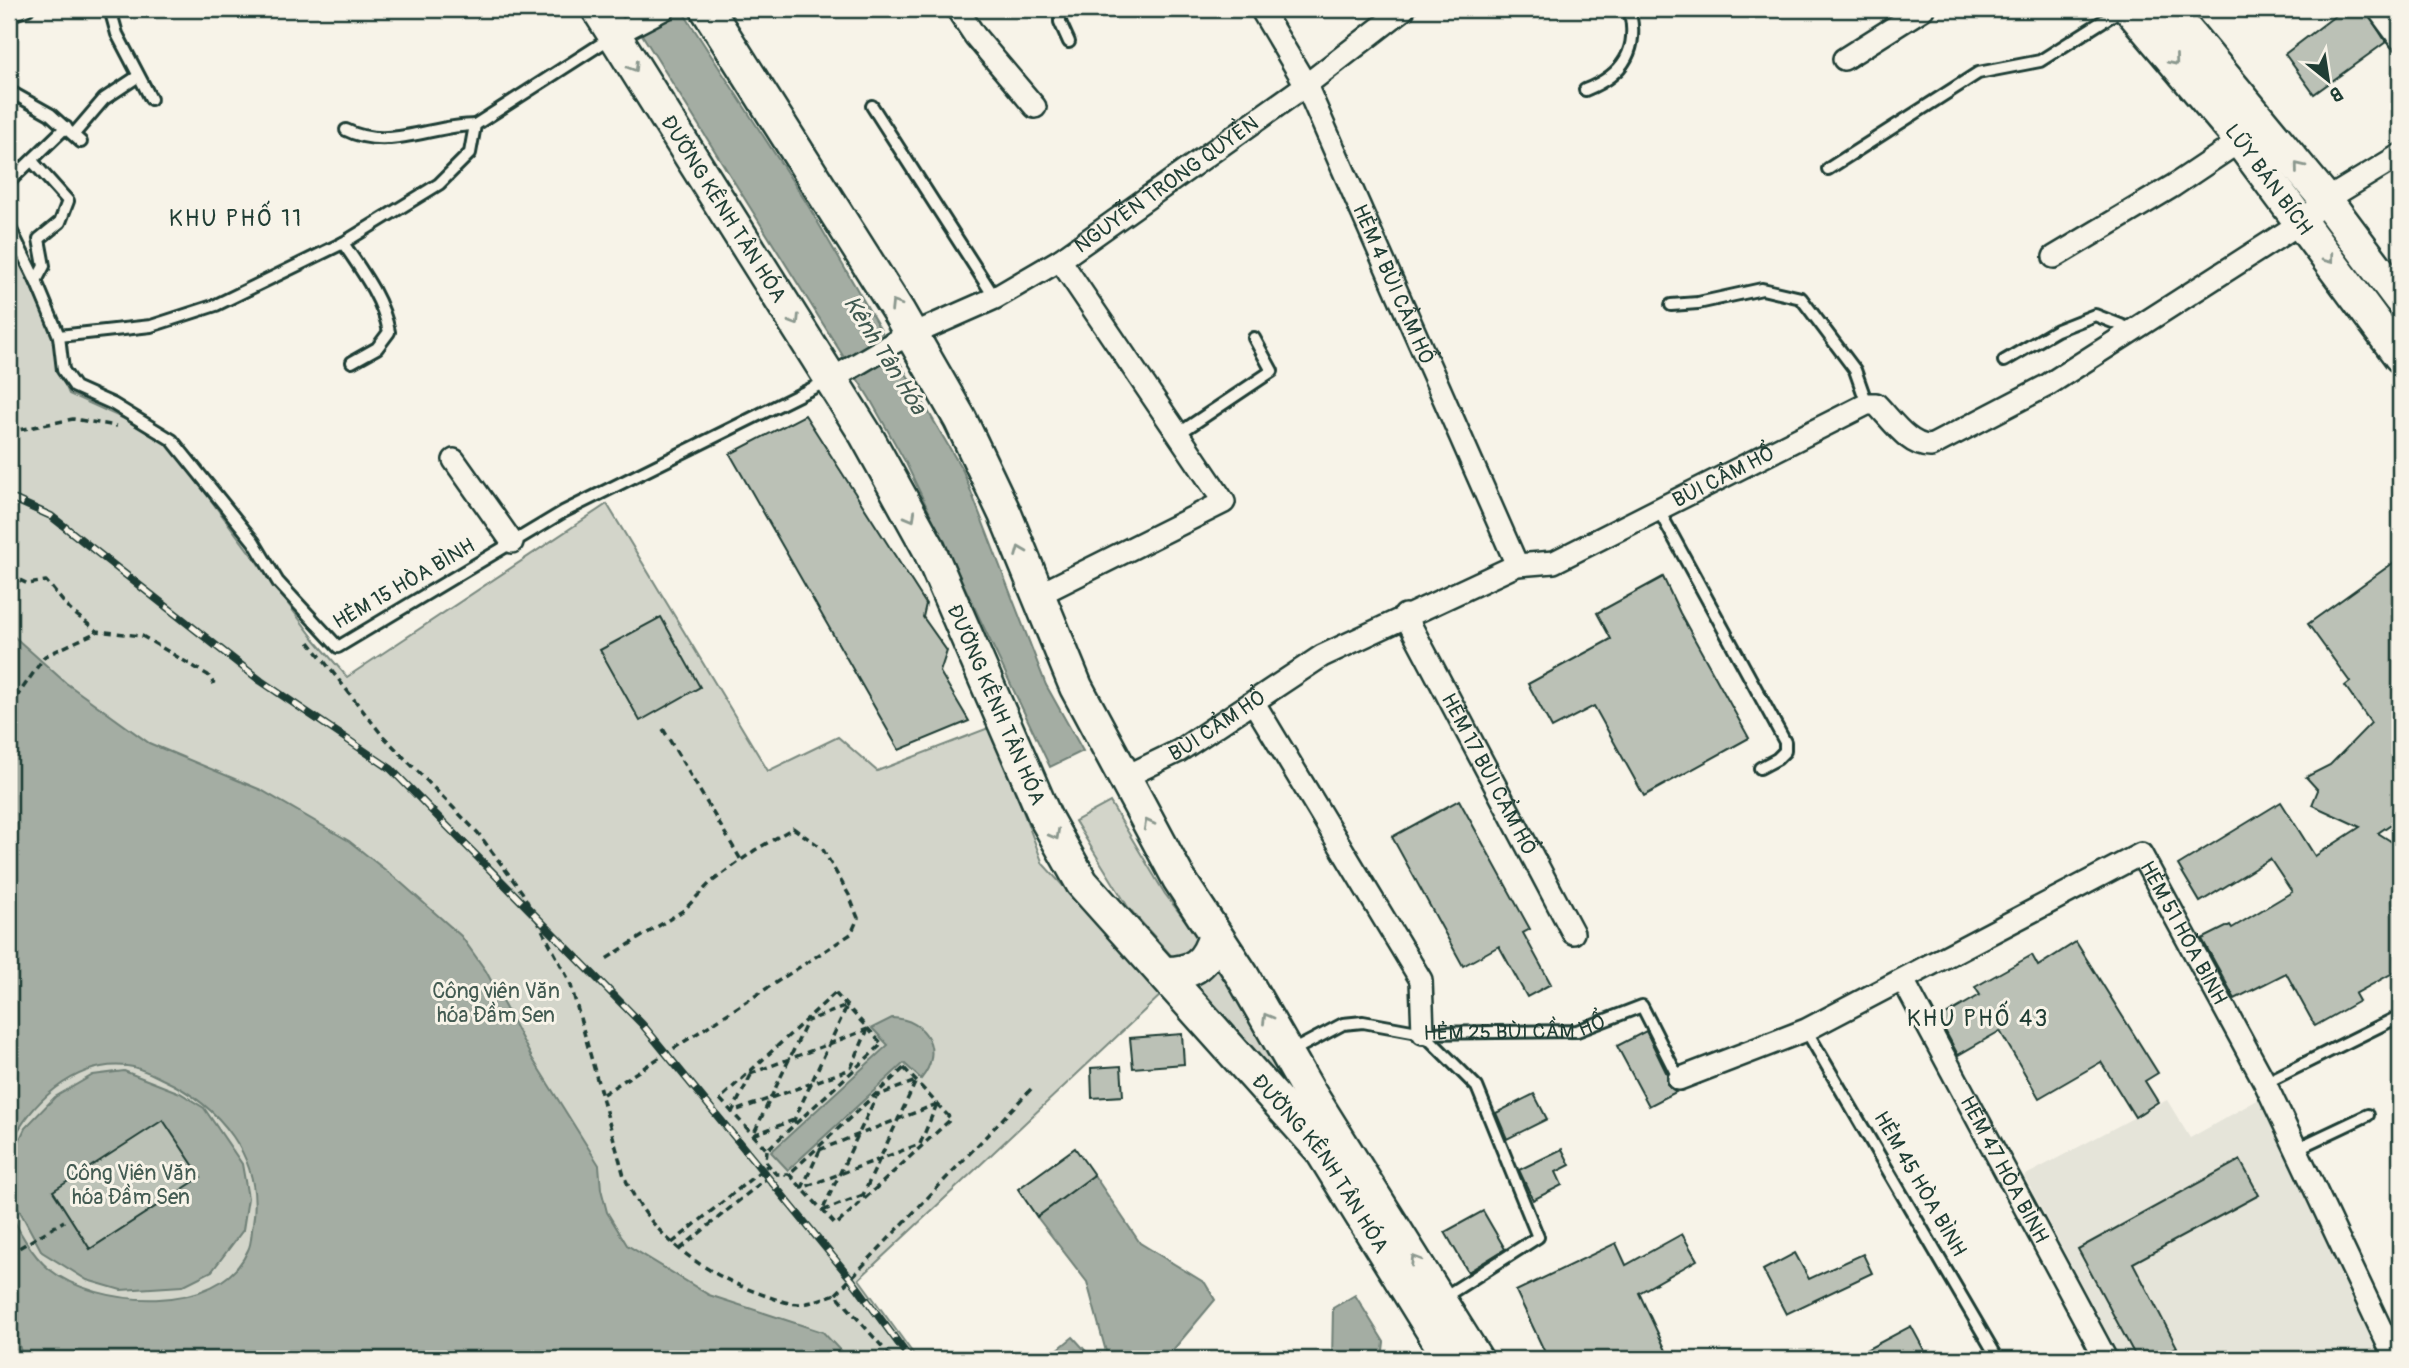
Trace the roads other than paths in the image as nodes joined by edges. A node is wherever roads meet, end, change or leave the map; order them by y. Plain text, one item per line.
1 (28, 9) edge
2 (110, 9) edge
3 (598, 9) edge
4 (664, 9) edge
5 (707, 9) edge
6 (957, 9) edge
7 (1060, 9) edge
8 (1261, 9) edge
9 (1404, 9) edge
10 (1629, 9) edge
11 (1923, 9) edge
12 (2122, 9) edge
13 (2130, 9) edge
14 (2169, 9) edge
15 (2378, 9) edge
16 (9, 16) edge
17 (622, 30) junction
18 (2400, 38) edge
19 (1069, 42) dead end
20 (1844, 59) dead end
21 (138, 77) junction
22 (1306, 85) junction
23 (1585, 90) dead end
24 (9, 91) edge
25 (151, 99) dead end
26 (872, 106) dead end
27 (1035, 107) dead end
28 (475, 125) junction
29 (346, 130) dead end
30 (74, 134) junction
31 (2240, 141) junction
32 (2400, 155) edge
33 (33, 162) junction
34 (1828, 169) dead end
35 (9, 182) edge
36 (2326, 200) junction
37 (2302, 222) junction
38 (9, 226) edge
39 (343, 243) junction
40 (2054, 257) dead end
41 (1060, 260) junction
42 (36, 281) junction
43 (2399, 294) edge
44 (995, 298) junction
45 (1671, 305) dead end
46 (2133, 330) junction
47 (59, 337) junction
48 (904, 338) junction
49 (1254, 338) dead end
50 (2400, 356) edge
51 (2004, 361) dead end
52 (352, 362) dead end
53 (839, 375) junction
54 (1867, 404) junction
55 (1178, 434) junction
56 (454, 460) dead end
57 (1658, 509) junction
58 (512, 542) junction
59 (1517, 565) junction
60 (1038, 594) junction
61 (1405, 615) junction
62 (1254, 703) junction
63 (1760, 768) dead end
64 (1123, 778) junction
65 (1573, 933) dead end
66 (1215, 935) junction
67 (1163, 973) junction
68 (1903, 980) junction
69 (2400, 1016) edge
70 (1807, 1030) junction
71 (1423, 1033) junction
72 (1287, 1053) junction
73 (1679, 1079) joint
74 (2265, 1083) junction
75 (2368, 1115) dead end
76 (2296, 1149) junction
77 (1440, 1300) junction
78 (1450, 1359) edge
79 (1476, 1359) edge
80 (1997, 1359) edge
81 (2106, 1359) edge
82 (2395, 1359) edge

1 - 16 lane
2 - 21 lane
3 - 17 street, ĐƯỜNG KÊNH TÂN HÓA
4 - 17 street
48 -> 5 street, ĐƯỜNG KÊNH TÂN HÓA
6 - 27 street
7 - 19 lane
8 - 22 street, HẺM 4 BÙI CẦM HỔ
9 - 22 street, NGUYỄN TRỌNG QUYỀN
10 - 23 lane
11 - 20 street
12 - 34 lane
13 -> 31 street, LŨY BÁN BÍCH
36 -> 14 street, LŨY BÁN BÍCH
15 - 18 street
17 - 28 lane
17 -> 53 street, ĐƯỜNG KÊNH TÂN HÓA
21 - 25 lane
21 - 30 lane
22 - 41 street, NGUYỄN TRỌNG QUYỀN
22 - 59 street, HẺM 4 BÙI CẦM HỔ
24 - 30 lane
26 - 44 lane
28 - 29 lane
28 - 39 lane
30 - 33 lane
31 - 37 street, LŨY BÁN BÍCH
31 - 40 street
32 - 36 street
33 - 35 lane
33 - 42 lane
36 - 37 street
36 - 43 street, LŨY BÁN BÍCH
37 - 46 street
37 -> 50 street, LŨY BÁN BÍCH
38 - 42 lane, HẺM 15 HÒA BÌNH
39 - 47 lane
39 - 52 lane
41 - 44 street, NGUYỄN TRỌNG QUYỀN
41 - 55 street
42 - 47 lane, HẺM 15 HÒA BÌNH
44 - 48 street, NGUYỄN TRỌNG QUYỀN
45 - 54 lane
46 - 51 lane
46 - 54 street
47 - 58 lane, HẺM 15 HÒA BÌNH
48 - 53 street, NGUYỄN TRỌNG QUYỀN
60 -> 48 street, ĐƯỜNG KÊNH TÂN HÓA
49 - 55 lane
53 - 58 lane, HẺM 15 HÒA BÌNH
53 -> 67 street, ĐƯỜNG KÊNH TÂN HÓA
54 - 57 street, BÙI CẨM HỔ
55 - 60 street
56 - 58 street
57 - 59 street, BÙI CẨM HỔ
57 - 63 lane
59 - 61 street, BÙI CẨM HỔ
60 - 64 street, ĐƯỜNG KÊNH TÂN HÓA
61 - 62 street, BÙI CẨM HỔ
61 - 65 street, HẺM 17 BÙI CẨM HỔ
62 - 64 street, BÙI CẨM HỔ
62 - 71 street, HẺM 25 BÙI CẦM HỔ
66 -> 64 street, ĐƯỜNG KÊNH TÂN HÓA
66 - 67 street
72 -> 66 street, ĐƯỜNG KÊNH TÂN HÓA
67 - 78 street, ĐƯỜNG KÊNH TÂN HÓA
68 - 70 street, HẺM 51 HÒA BÌNH
68 - 74 street, HẺM 51 HÒA BÌNH
68 - 81 street, HẺM 47 HÒA BÌNH
69 - 74 lane
70 - 73 street, HẺM 51 HÒA BÌNH
70 - 80 lane, HẺM 45 HÒA BÌNH
71 - 72 lane
71 - 73 lane, HẺM 25 BÙI CẦM HỔ
71 - 77 lane
77 -> 72 street, ĐƯỜNG KÊNH TÂN HÓA
74 - 76 street, HẺM 51 HÒA BÌNH
75 - 76 lane
76 - 82 street, HẺM 51 HÒA BÌNH
77 - 79 street, ĐƯỜNG KÊNH TÂN HÓA

